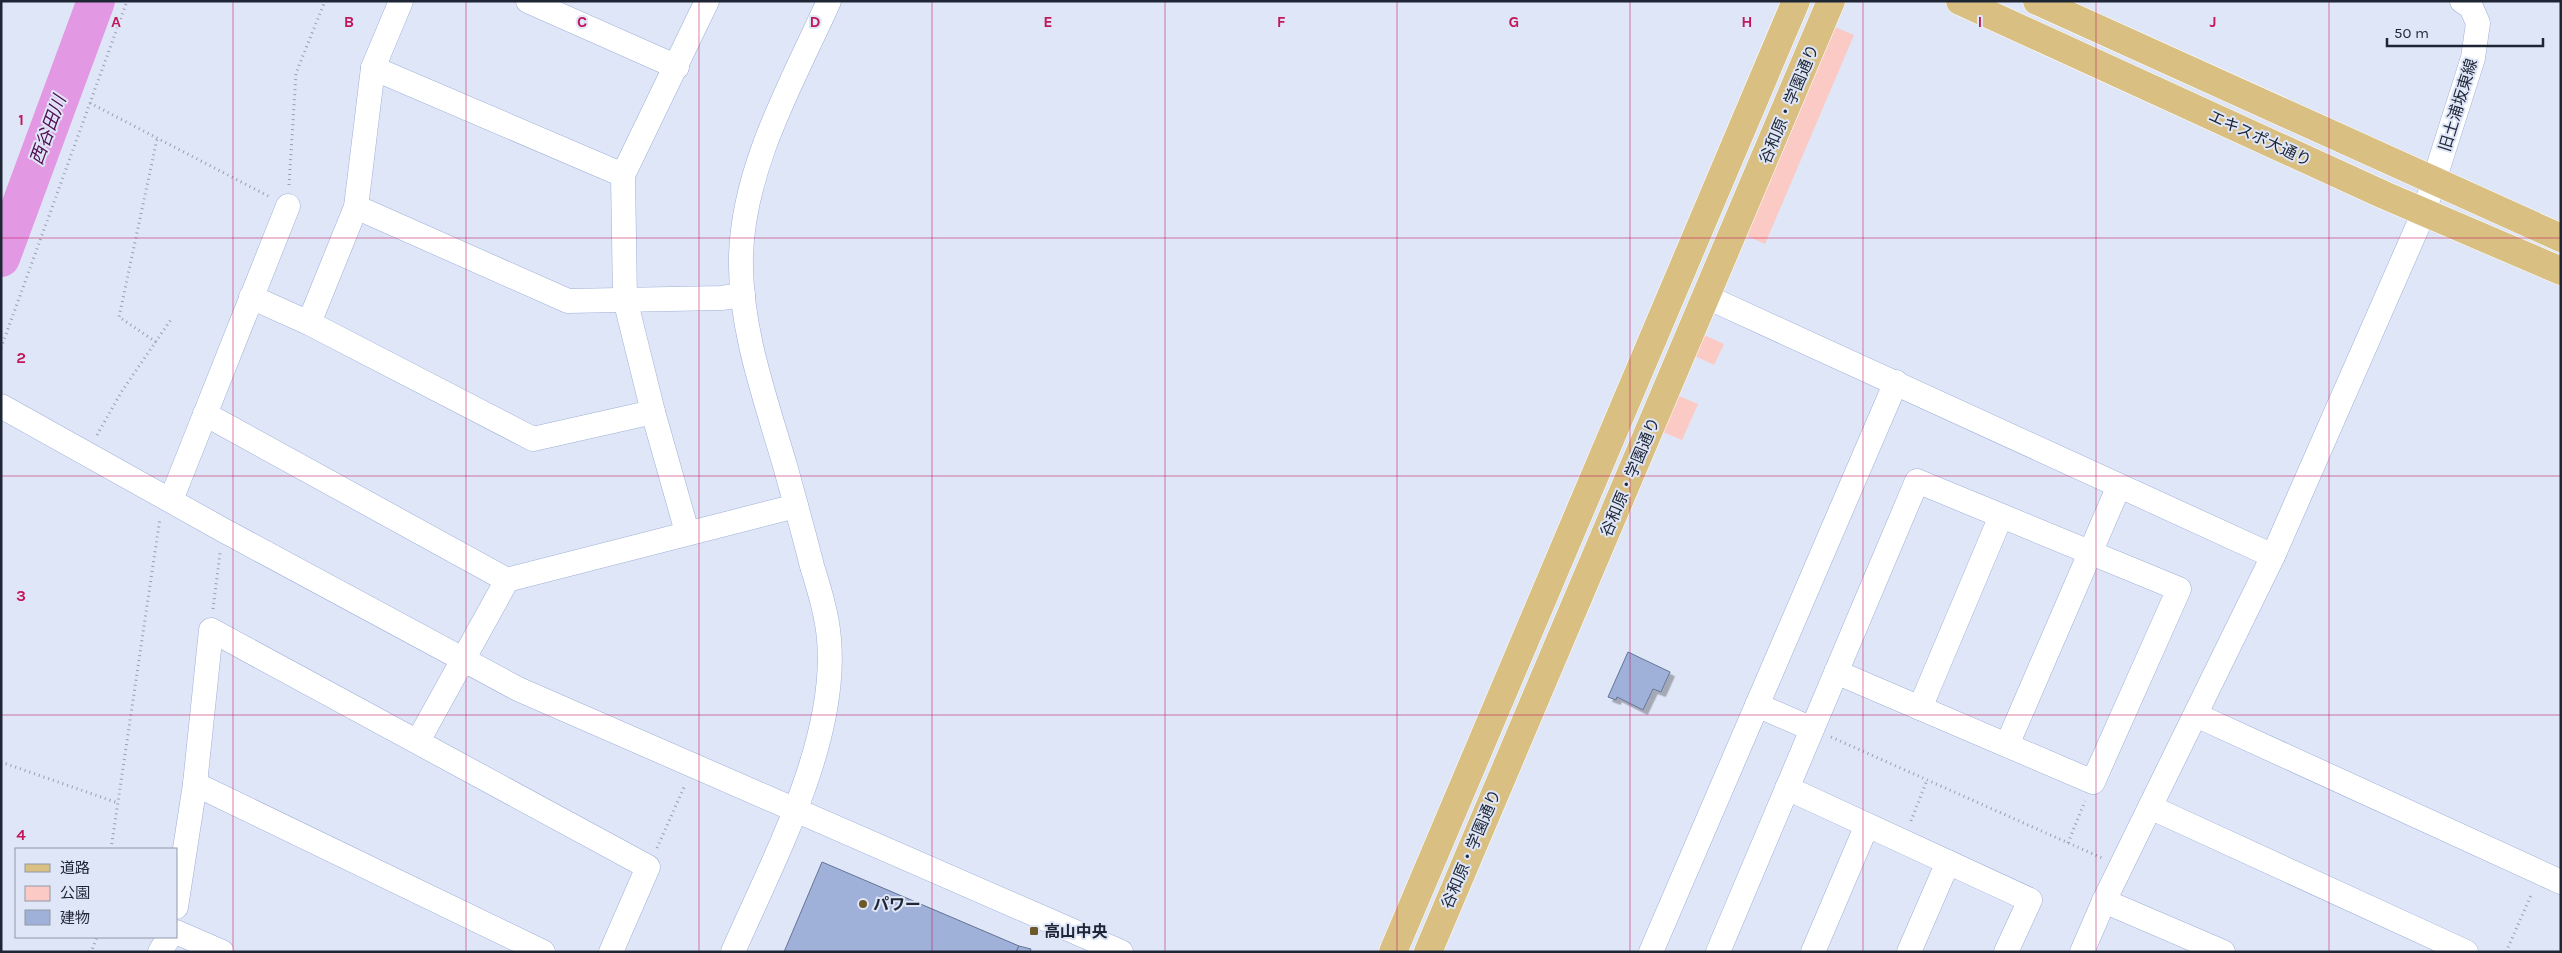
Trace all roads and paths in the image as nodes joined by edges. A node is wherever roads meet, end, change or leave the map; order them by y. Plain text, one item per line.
1 (127, 1) edge
2 (325, 1) edge
3 (401, 1) edge
4 (528, 1) edge
5 (707, 1) edge
6 (829, 1) edge
7 (1796, 1) edge
8 (1832, 1) edge
9 (1960, 1) edge
10 (2038, 1) edge
11 (2462, 1) edge
12 (677, 67) junction
13 (373, 68) junction
14 (90, 103) junction
15 (157, 139) junction
16 (623, 175) junction
17 (2435, 182) junction
18 (288, 206) junction
19 (356, 206) junction
20 (2424, 212) junction
21 (2561, 238) edge
22 (2561, 271) edge
23 (743, 295) junction
24 (251, 297) junction
25 (1707, 297) junction
26 (625, 299) junction
27 (172, 318) dead end
28 (308, 323) junction
29 (156, 342) junction
30 (1, 348) edge
31 (1896, 382) junction
32 (1, 406) edge
33 (653, 412) junction
34 (205, 414) junction
35 (86, 452) junction
36 (2119, 486) junction
37 (168, 498) junction
38 (796, 506) junction
39 (2001, 516) junction
40 (687, 532) junction
41 (221, 545) dead end
42 (2091, 553) junction
43 (2274, 556) junction
44 (507, 580) junction
45 (211, 630) junction
46 (463, 660) junction
47 (1836, 672) junction
48 (1757, 705) junction
49 (1920, 708) junction
50 (2196, 715) junction
51 (1812, 729) junction
52 (418, 741) junction
53 (2008, 745) junction
54 (1, 762) edge
55 (1927, 780) junction
56 (687, 781) dead end
57 (2094, 782) junction
58 (195, 784) junction
59 (1787, 788) junction
60 (118, 803) junction
61 (2150, 807) junction
62 (795, 810) junction
63 (1867, 825) junction
64 (1903, 841) junction
65 (2068, 843) junction
66 (111, 848) edge
67 (1948, 862) junction
68 (2121, 866) junction
69 (648, 867) junction
70 (2551, 878) edge
71 (178, 894) edge
72 (2104, 901) junction
73 (178, 933) edge
74 (97, 938) edge
75 (168, 938) edge
76 (89, 952) edge
77 (160, 952) edge
78 (222, 952) edge
79 (543, 952) edge
80 (611, 952) edge
81 (733, 952) edge
82 (1121, 952) edge
83 (1393, 952) edge
84 (1428, 952) edge
85 (1651, 952) edge
86 (1718, 952) edge
87 (1813, 952) edge
88 (1909, 952) edge
89 (2006, 952) edge
90 (2082, 952) edge
91 (2223, 952) edge
92 (2466, 952) edge
93 (2506, 952) edge

1 - 14 path
2 - 18 path
3 - 13 street
4 - 12 street
5 - 12 street
6 - 23 street
7 - 83 main road, 谷和原・学園通り
8 - 25 main road, 谷和原・学園通り
9 - 20 main road, エキスポ大通り
10 - 17 main road, エキスポ大通り
11 - 17 street, 旧土浦坂東線
12 - 16 street
13 - 16 street
13 - 19 street
14 - 15 path
14 - 30 path
15 - 18 path
15 - 29 path
16 - 26 street
17 - 20 street, 旧土浦坂東線
17 - 21 main road, エキスポ大通り
18 - 24 street
19 - 26 street
19 - 28 street
20 - 22 main road, エキスポ大通り
20 - 43 street, 旧土浦坂東線
23 - 26 street
23 - 38 street
24 - 28 street
24 - 34 street
25 - 31 street
25 - 84 main road, 谷和原・学園通り
26 - 33 street
27 - 29 path
28 - 33 street
29 - 35 path
31 - 36 street
31 - 48 street
32 - 35 street
33 - 40 street
34 - 37 street
34 - 44 street
35 - 37 street
36 - 42 street
36 - 43 street
37 - 46 street
37 - 60 path
38 - 40 street
38 - 62 street
39 - 42 street
39 - 47 street
39 - 49 street
40 - 44 street
41 - 45 path
42 - 53 street
42 - 57 street
43 - 50 street, 旧土浦坂東線
44 - 46 street
45 - 52 street
45 - 58 street
46 - 52 street
46 - 62 street
47 - 49 street
47 - 51 street
48 - 51 street
48 - 85 street
49 - 53 street
50 - 61 street, 旧土浦坂東線
50 - 70 street
51 - 55 path
51 - 59 street
52 - 69 street
53 - 57 street
54 - 60 path
55 - 64 path
55 - 65 path
56 - 69 path
57 - 65 path
58 - 71 street
58 - 79 street
59 - 63 street
59 - 86 street
60 - 66 path
61 - 68 street, 旧土浦坂東線
61 - 92 street
62 - 81 street
62 - 82 street
63 - 64 street
63 - 87 street
64 - 67 street
65 - 68 path
67 - 88 street
67 - 89 street
68 - 72 street, 旧土浦坂東線
69 - 80 street
70 - 93 path
72 - 90 street, 旧土浦坂東線
72 - 91 street
73 - 78 street
74 - 76 path
75 - 77 street

